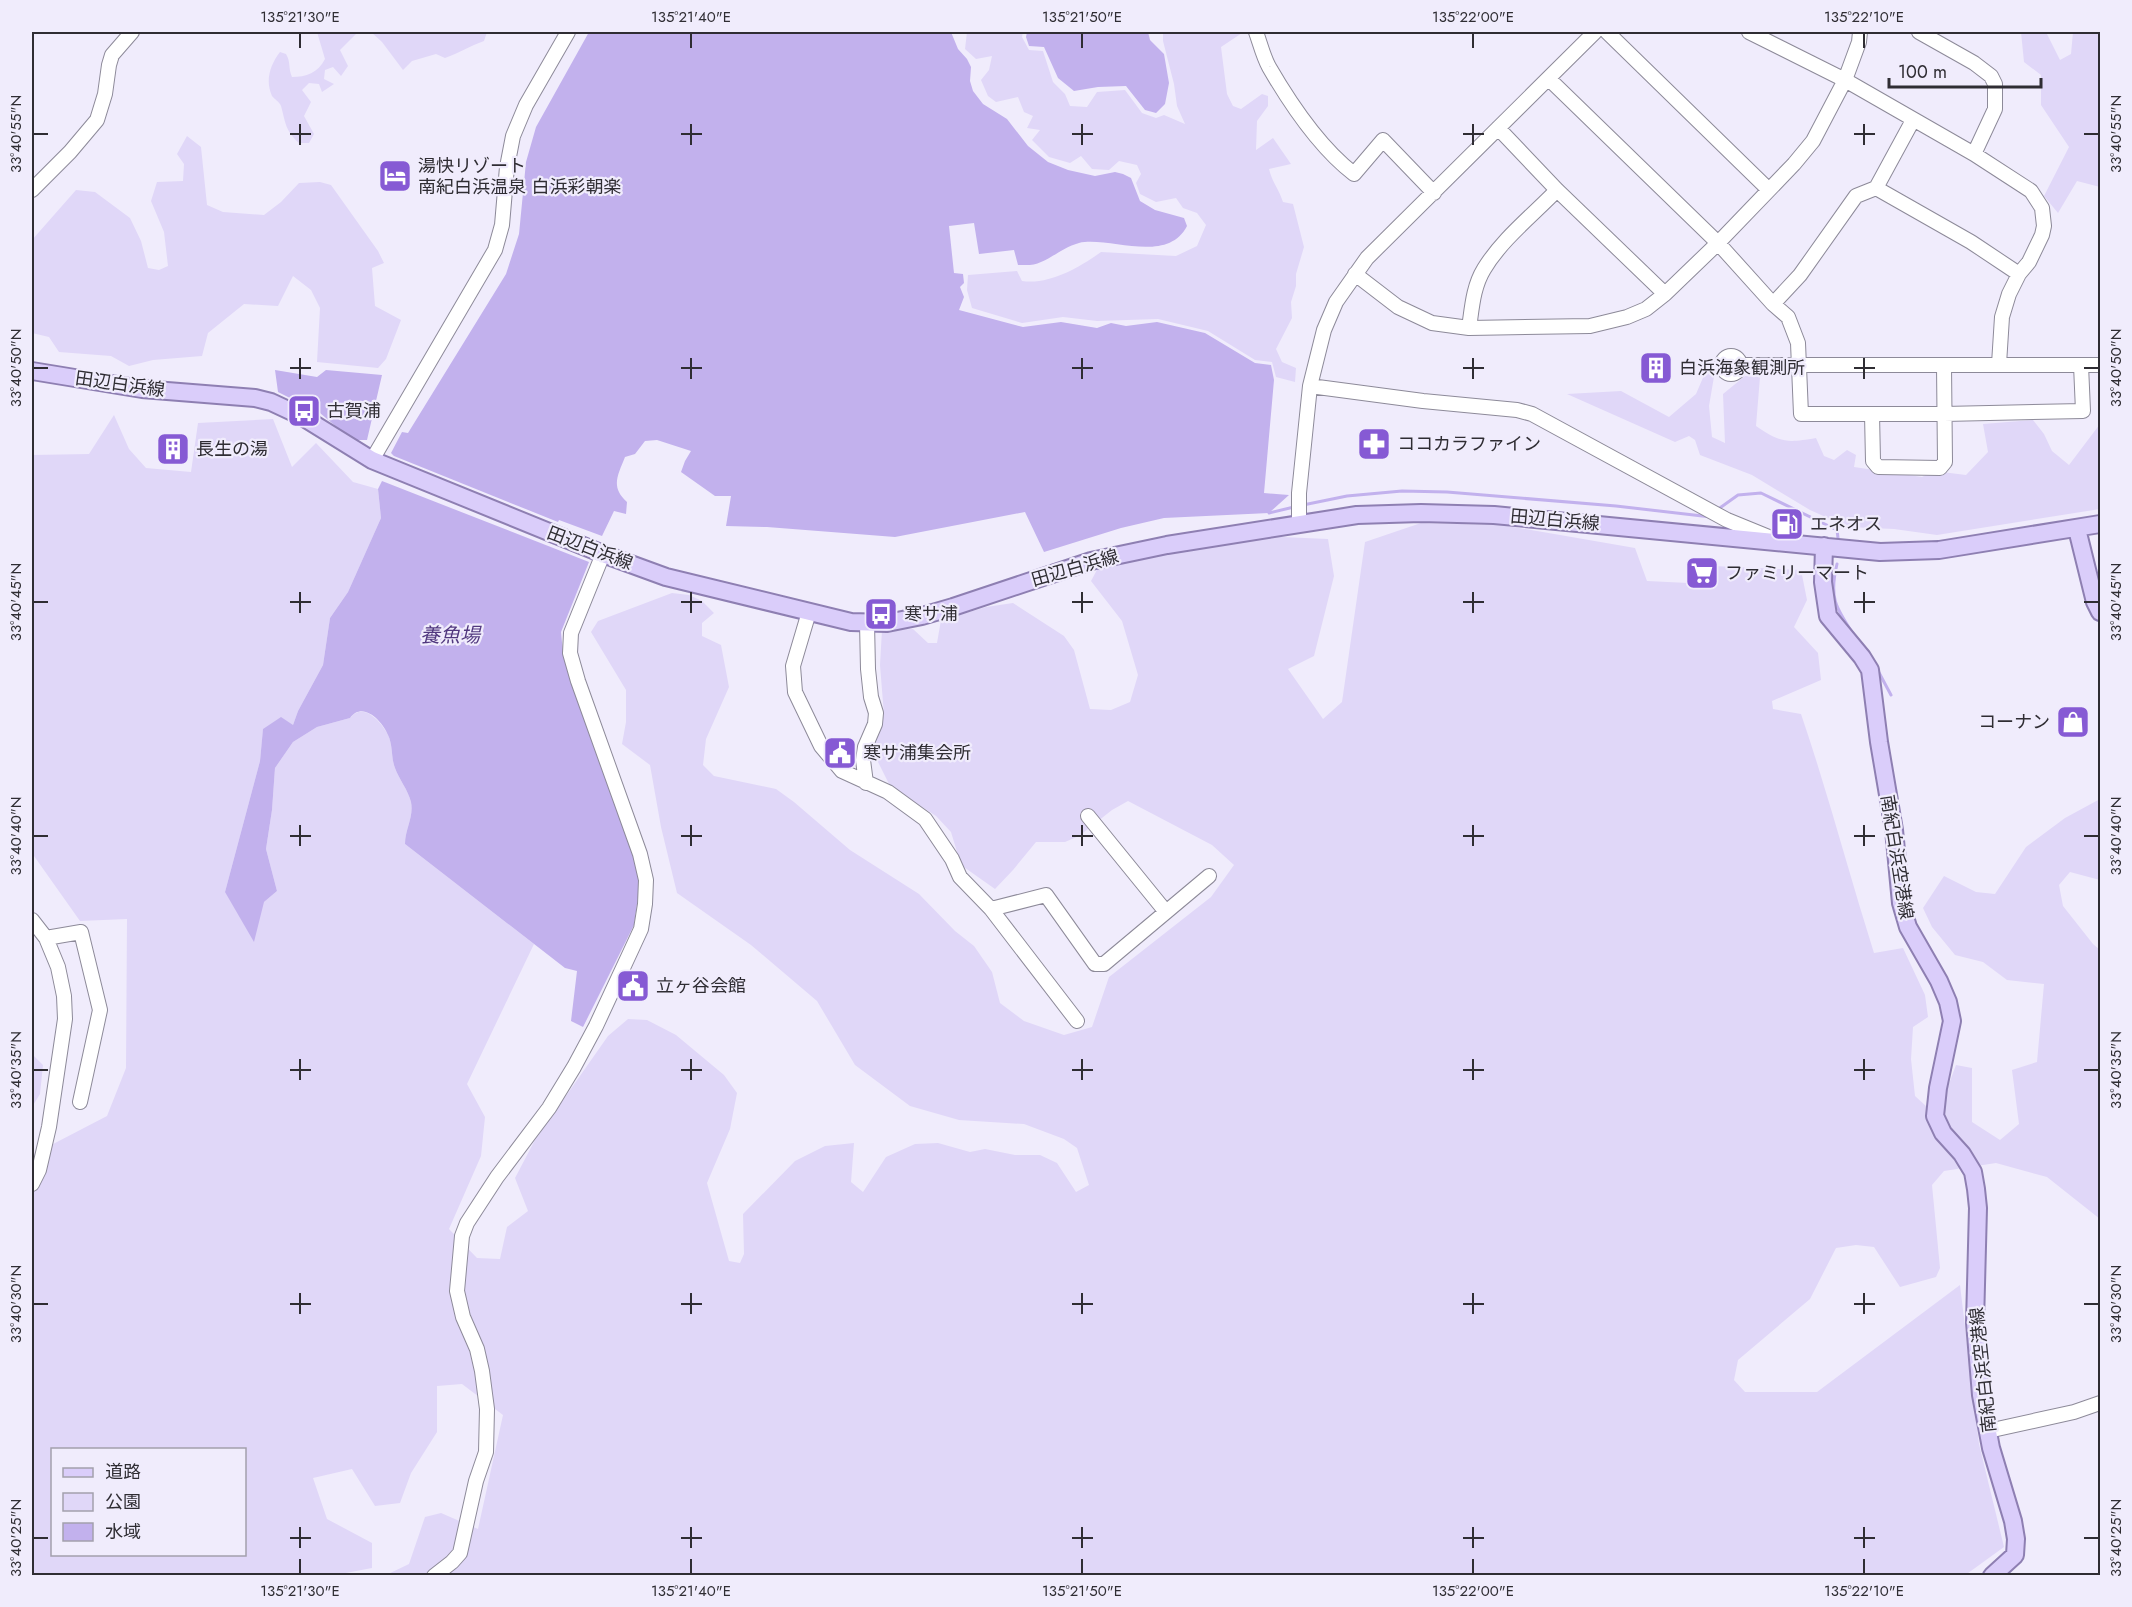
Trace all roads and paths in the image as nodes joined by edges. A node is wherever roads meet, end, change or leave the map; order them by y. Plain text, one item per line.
1 (132, 32) edge
2 (568, 32) edge
3 (1256, 32) edge
4 (1595, 32) edge
5 (1607, 32) edge
6 (1749, 32) edge
7 (1860, 32) edge
8 (1919, 32) edge
9 (1549, 79) junction
10 (1845, 80) junction
11 (1913, 120) junction
12 (1498, 128) junction
13 (1974, 154) junction
14 (1876, 188) junction
15 (32, 190) edge
16 (1557, 190) junction
17 (1769, 190) junction
18 (1434, 193) junction
19 (1718, 243) junction
20 (1355, 274) junction
21 (2019, 274) junction
22 (1665, 294) junction
23 (1773, 304) junction
24 (1469, 328) junction
25 (1800, 364) junction
26 (1999, 364) junction
27 (1740, 365) dead end
28 (2081, 365) junction
29 (2100, 365) edge
30 (1944, 366) junction
31 (32, 371) edge
32 (1310, 386) junction
33 (1872, 414) junction
34 (1944, 414) junction
35 (372, 460) junction
36 (1298, 518) junction
37 (2100, 524) edge
38 (2077, 529) junction
39 (1779, 541) junction
40 (1824, 546) junction
41 (603, 554) junction
42 (809, 612) junction
43 (2100, 612) edge
44 (867, 623) junction
45 (866, 783) junction
46 (1088, 816) dead end
47 (1209, 876) dead end
48 (991, 909) junction
49 (1166, 912) junction
50 (32, 920) edge
51 (46, 938) junction
52 (1077, 1021) dead end
53 (80, 1102) dead end
54 (32, 1184) edge
55 (2100, 1403) edge
56 (1988, 1431) junction
57 (434, 1575) edge
58 (1992, 1575) edge

1 - 15 street
2 - 35 street
3 - 18 street
4 - 9 street
5 - 17 street
6 - 10 street
7 - 10 street
8 - 13 street
9 - 12 street
9 - 19 street
10 - 11 street
10 - 17 street
11 - 13 street
11 - 14 street
12 - 16 street
12 - 18 street
13 - 21 street
14 - 21 street
14 - 23 street
16 - 22 street
16 - 24 street
17 - 19 street
18 - 20 street
19 - 22 street
19 - 23 street
20 - 24 street
20 - 32 street
21 - 26 street
22 - 24 street
23 - 25 street
25 - 27 street
25 - 30 street
25 - 33 street
26 - 28 street
26 - 30 street
28 - 29 street
28 - 34 street
30 - 34 street
31 - 35 main road, 田辺白浜線
32 - 36 street
32 - 39 street
33 - 34 street
33 - 34 street
35 - 41 main road, 田辺白浜線
36 - 39 main road, 田辺白浜線
36 - 44 main road, 田辺白浜線
37 - 38 main road
38 - 40 main road, 田辺白浜線
38 - 43 main road
39 - 40 main road, 田辺白浜線
40 - 56 main road, 南紀白浜空港線
41 - 42 main road, 田辺白浜線
41 - 57 street
42 - 44 main road, 田辺白浜線
42 - 45 street
44 - 45 street
45 - 48 street
46 - 49 street
47 - 49 street
48 - 49 street
48 - 52 street
50 - 51 street
51 - 53 street
51 - 54 street
55 - 56 street
56 - 58 main road, 南紀白浜空港線

